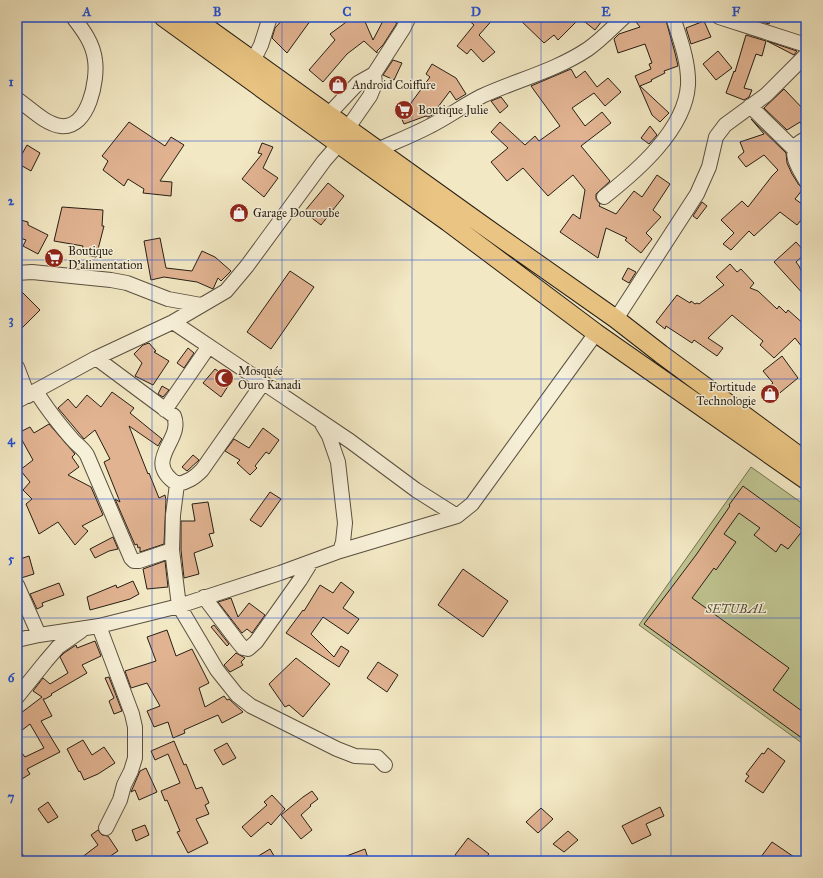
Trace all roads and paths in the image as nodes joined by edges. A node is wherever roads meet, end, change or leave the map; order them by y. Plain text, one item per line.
1 (73, 17) edge
2 (163, 17) edge
3 (192, 17) edge
4 (270, 17) edge
5 (408, 17) edge
6 (624, 17) edge
7 (673, 17) edge
8 (719, 17) edge
9 (806, 45) edge
10 (806, 55) edge
11 (253, 61) junction
12 (374, 74) junction
13 (17, 99) edge
14 (750, 106) junction
15 (328, 116) junction
16 (346, 135) junction
17 (806, 139) edge
18 (794, 149) junction
19 (377, 150) junction
20 (806, 181) edge
21 (604, 197) dead end
22 (17, 263) edge
23 (32, 272) junction
24 (17, 273) edge
25 (201, 305) junction
26 (616, 319) junction
27 (173, 322) junction
28 (596, 332) junction
29 (209, 346) junction
30 (96, 358) junction
31 (17, 368) edge
32 (263, 383) junction
33 (27, 396) edge
34 (165, 410) junction
35 (322, 423) junction
36 (806, 461) edge
37 (806, 480) edge
38 (177, 484) junction
39 (457, 516) junction
40 (172, 550) junction
41 (340, 551) junction
42 (311, 562) junction
43 (17, 585) edge
44 (204, 597) junction
45 (179, 606) junction
46 (99, 626) junction
47 (84, 629) junction
48 (39, 635) junction
49 (17, 640) edge
50 (18, 694) edge
51 (385, 765) dead end
52 (106, 828) dead end

1 - 13 street
2 - 16 main road
3 - 11 main road
4 - 11 street
5 - 12 street
6 - 19 street
7 - 21 street
8 - 9 street
10 - 14 street
11 - 15 main road
12 - 15 street
12 - 16 street
14 - 18 street
14 - 26 street
15 - 16 main road
16 - 19 main road
16 - 25 street
16 - 28 main road
17 - 18 street
18 - 20 street
19 - 26 main road
22 - 23 street
23 - 24 street
23 - 25 street
25 - 27 street
26 - 36 main road
27 - 29 street
27 - 30 street
28 - 37 main road
28 - 39 street
29 - 32 street
29 - 34 street
30 - 33 street
30 - 34 street
31 - 33 street
32 - 35 street
32 - 38 street
33 - 40 street
34 - 38 street
35 - 39 street
35 - 41 street
38 - 40 street
39 - 41 street
40 - 45 street
41 - 42 street
42 - 44 street
42 - 44 street
43 - 48 street
44 - 45 street
45 - 46 street
45 - 51 street
46 - 47 street
46 - 52 street
47 - 48 street
47 - 50 street
48 - 49 street

